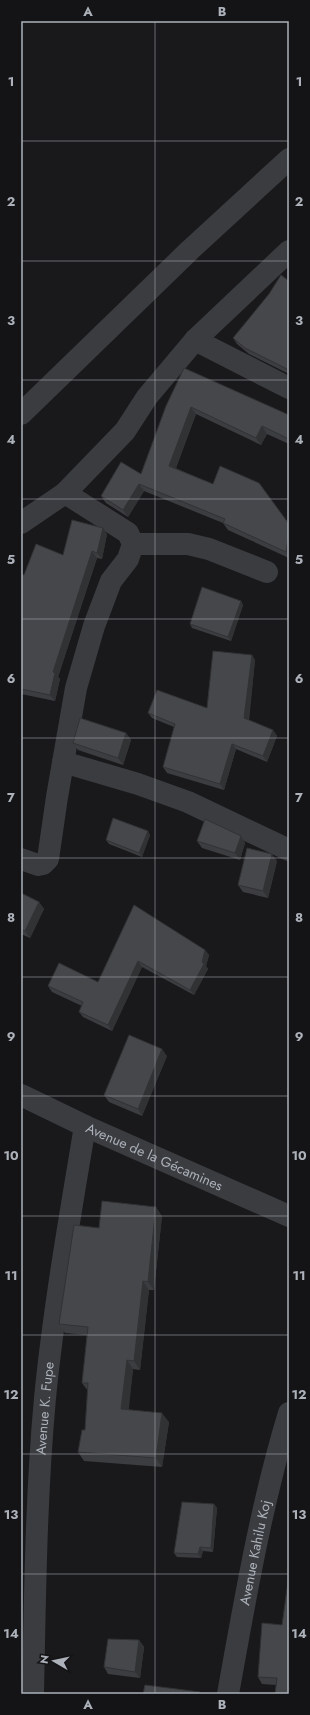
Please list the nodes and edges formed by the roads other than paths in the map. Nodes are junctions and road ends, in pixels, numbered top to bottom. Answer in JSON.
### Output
{"nodes":[{"id":1,"x":289,"y":159,"type":"edge"},
{"id":2,"x":289,"y":251,"type":"edge"},
{"id":3,"x":195,"y":340,"type":"junction"},
{"id":4,"x":289,"y":388,"type":"edge"},
{"id":5,"x":21,"y":414,"type":"edge"},
{"id":6,"x":65,"y":493,"type":"junction"},
{"id":7,"x":21,"y":523,"type":"edge"},
{"id":8,"x":133,"y":544,"type":"junction"},
{"id":9,"x":267,"y":572,"type":"dead end"},
{"id":10,"x":63,"y":762,"type":"junction"},
{"id":11,"x":289,"y":850,"type":"edge"},
{"id":12,"x":21,"y":858,"type":"edge"},
{"id":13,"x":21,"y":1095,"type":"edge"},
{"id":14,"x":85,"y":1126,"type":"junction"},
{"id":15,"x":289,"y":1216,"type":"edge"},
{"id":16,"x":289,"y":1413,"type":"edge"},
{"id":17,"x":32,"y":1694,"type":"edge"},
{"id":18,"x":228,"y":1694,"type":"edge"}],
"edges":[{"from":1,"to":5,"type":"street"},
{"from":2,"to":3,"type":"street"},
{"from":3,"to":4,"type":"street"},
{"from":3,"to":6,"type":"street"},
{"from":6,"to":7,"type":"street"},
{"from":6,"to":8,"type":"street"},
{"from":8,"to":9,"type":"street"},
{"from":8,"to":10,"type":"street"},
{"from":10,"to":11,"type":"street"},
{"from":10,"to":12,"type":"street"},
{"from":13,"to":14,"type":"street","name":"Avenue de la Gécamines"},
{"from":14,"to":15,"type":"street","name":"Avenue de la Gécamines"},
{"from":14,"to":17,"type":"street","name":"Avenue K. Fupe"},
{"from":16,"to":18,"type":"street","name":"Avenue Kahilu Koj"}]}
